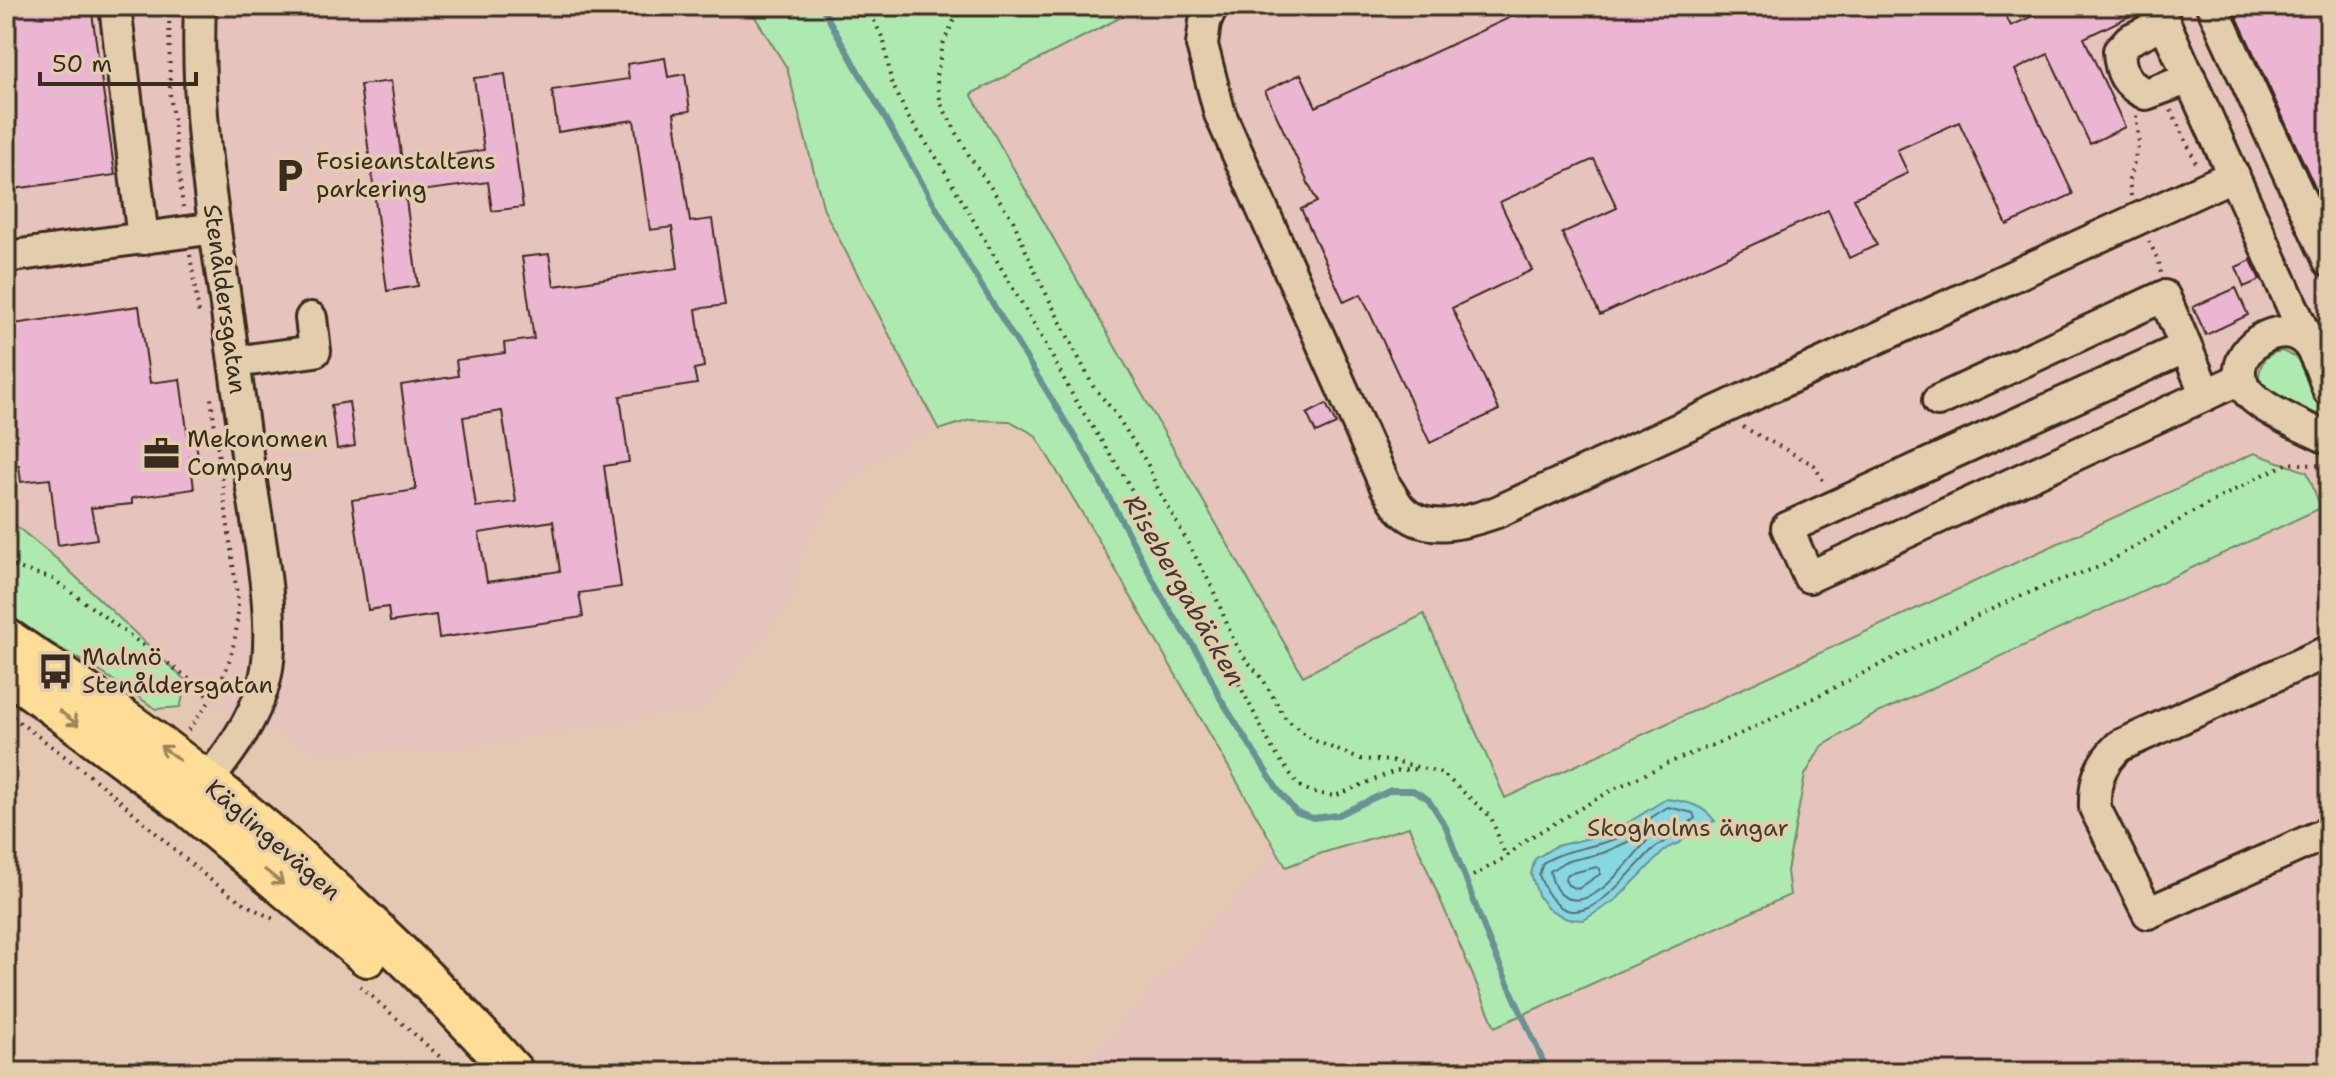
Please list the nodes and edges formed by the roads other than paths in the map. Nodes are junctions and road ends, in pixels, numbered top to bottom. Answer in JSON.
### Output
{"nodes":[{"id":1,"x":115,"y":6,"type":"edge"},
{"id":2,"x":200,"y":6,"type":"edge"},
{"id":3,"x":1212,"y":6,"type":"edge"},
{"id":4,"x":2212,"y":6,"type":"edge"},
{"id":5,"x":2161,"y":14,"type":"edge"},
{"id":6,"x":2190,"y":78,"type":"junction"},
{"id":7,"x":2220,"y":181,"type":"junction"},
{"id":8,"x":201,"y":230,"type":"junction"},
{"id":9,"x":143,"y":239,"type":"junction"},
{"id":10,"x":6,"y":257,"type":"edge"},
{"id":11,"x":2329,"y":261,"type":"edge"},
{"id":12,"x":311,"y":318,"type":"dead end"},
{"id":13,"x":2186,"y":347,"type":"junction"},
{"id":14,"x":2311,"y":348,"type":"junction"},
{"id":15,"x":234,"y":362,"type":"junction"},
{"id":16,"x":2240,"y":379,"type":"junction"},
{"id":17,"x":2329,"y":391,"type":"edge"},
{"id":18,"x":2206,"y":395,"type":"junction"},
{"id":19,"x":1938,"y":401,"type":"dead end"},
{"id":20,"x":2328,"y":456,"type":"edge"},
{"id":21,"x":6,"y":638,"type":"edge"},
{"id":22,"x":2329,"y":651,"type":"edge"},
{"id":23,"x":6,"y":671,"type":"edge"},
{"id":24,"x":197,"y":794,"type":"junction"},
{"id":25,"x":2329,"y":832,"type":"edge"},
{"id":26,"x":497,"y":1072,"type":"edge"},
{"id":27,"x":514,"y":1072,"type":"edge"}],
"edges":[{"from":1,"to":9,"type":"street"},
{"from":2,"to":8,"type":"street","name":"Stenåldersgatan"},
{"from":3,"to":7,"type":"street"},
{"from":4,"to":11,"type":"street"},
{"from":5,"to":6,"type":"street"},
{"from":5,"to":6,"type":"street"},
{"from":6,"to":7,"type":"street"},
{"from":7,"to":14,"type":"street"},
{"from":8,"to":9,"type":"street"},
{"from":8,"to":15,"type":"street","name":"Stenåldersgatan"},
{"from":9,"to":10,"type":"street"},
{"from":12,"to":15,"type":"street"},
{"from":13,"to":18,"type":"street"},
{"from":13,"to":18,"type":"street"},
{"from":13,"to":19,"type":"street"},
{"from":14,"to":16,"type":"street"},
{"from":14,"to":17,"type":"street"},
{"from":15,"to":24,"type":"street","name":"Stenåldersgatan"},
{"from":16,"to":18,"type":"street"},
{"from":16,"to":20,"type":"street"},
{"from":24,"to":21,"type":"main road","name":"Käglingevägen","one_way":true},
{"from":22,"to":25,"type":"street"},
{"from":23,"to":24,"type":"main road","name":"Käglingevägen","one_way":true},
{"from":24,"to":26,"type":"main road","name":"Käglingevägen","one_way":true},
{"from":24,"to":27,"type":"main road","name":"Käglingevägen"}]}
